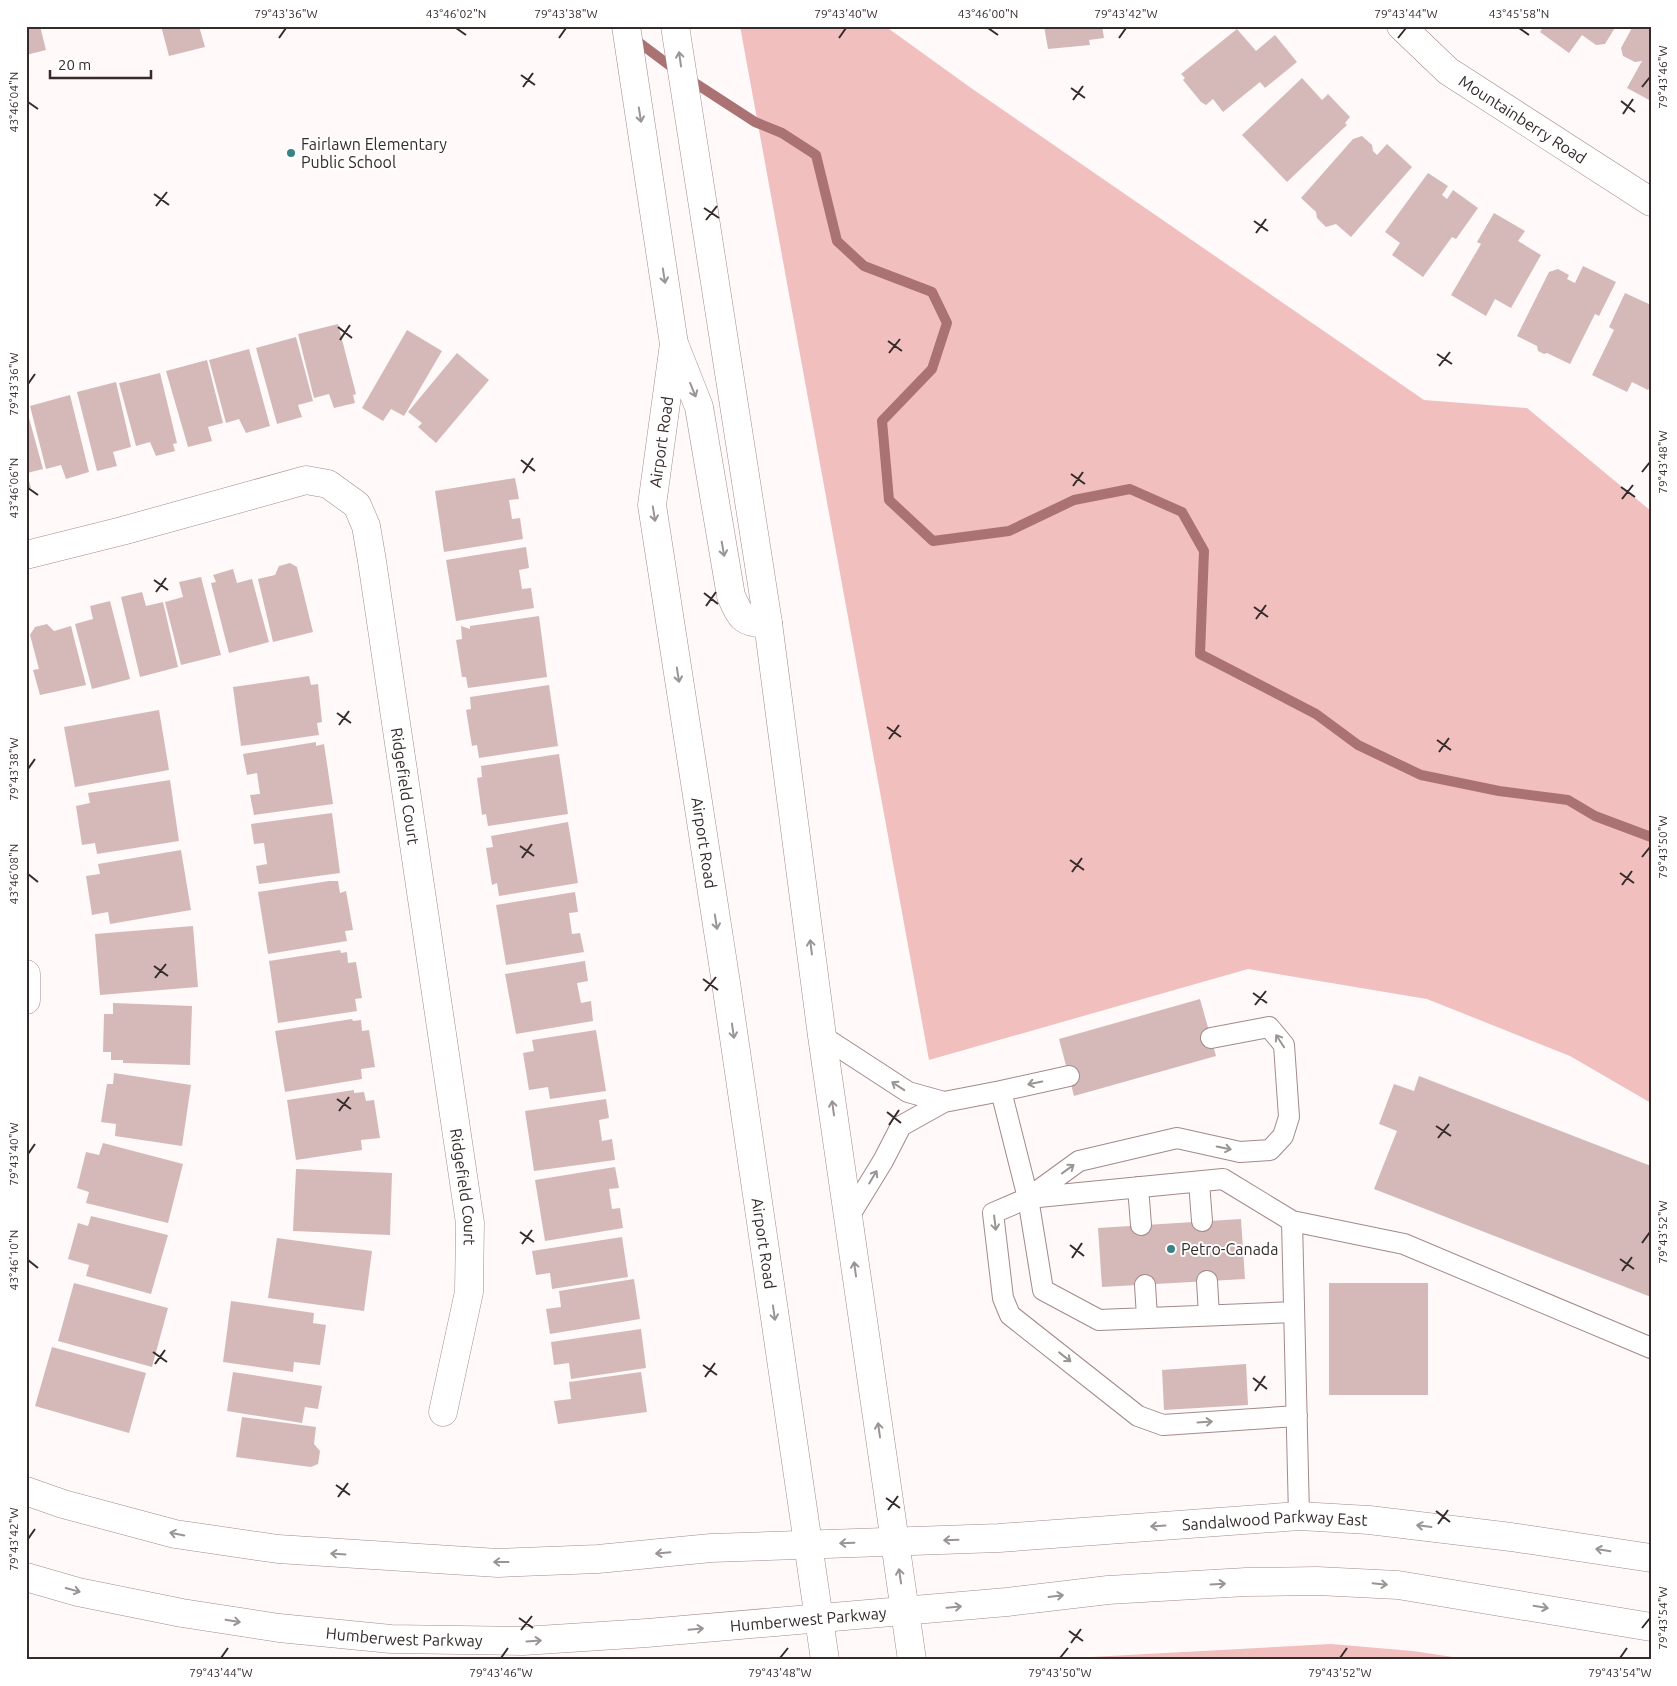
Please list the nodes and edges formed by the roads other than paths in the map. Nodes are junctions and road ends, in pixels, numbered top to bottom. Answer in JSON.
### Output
{"nodes":[{"id":1,"x":626,"y":26,"type":"edge"},
{"id":2,"x":675,"y":26,"type":"edge"},
{"id":3,"x":1401,"y":26,"type":"edge"},
{"id":4,"x":1651,"y":202,"type":"edge"},
{"id":5,"x":674,"y":344,"type":"junction"},
{"id":6,"x":26,"y":554,"type":"edge"},
{"id":7,"x":768,"y":623,"type":"junction"},
{"id":8,"x":26,"y":974,"type":"edge"},
{"id":9,"x":26,"y":1000,"type":"edge"},
{"id":10,"x":822,"y":1036,"type":"junction"},
{"id":11,"x":1211,"y":1038,"type":"dead end"},
{"id":12,"x":1069,"y":1076,"type":"dead end"},
{"id":13,"x":1000,"y":1091,"type":"junction"},
{"id":14,"x":944,"y":1102,"type":"junction"},
{"id":15,"x":1199,"y":1182,"type":"junction"},
{"id":16,"x":1138,"y":1187,"type":"junction"},
{"id":17,"x":1028,"y":1198,"type":"junction"},
{"id":18,"x":848,"y":1218,"type":"junction"},
{"id":19,"x":1292,"y":1221,"type":"junction"},
{"id":20,"x":1202,"y":1222,"type":"dead end"},
{"id":21,"x":1141,"y":1225,"type":"dead end"},
{"id":22,"x":1207,"y":1281,"type":"dead end"},
{"id":23,"x":1146,"y":1285,"type":"dead end"},
{"id":24,"x":1294,"y":1312,"type":"junction"},
{"id":25,"x":1210,"y":1315,"type":"junction"},
{"id":26,"x":1147,"y":1317,"type":"junction"},
{"id":27,"x":1651,"y":1348,"type":"edge"},
{"id":28,"x":442,"y":1412,"type":"dead end"},
{"id":29,"x":1297,"y":1416,"type":"junction"},
{"id":30,"x":26,"y":1491,"type":"edge"},
{"id":31,"x":1299,"y":1516,"type":"junction"},
{"id":32,"x":895,"y":1542,"type":"junction"},
{"id":33,"x":809,"y":1545,"type":"junction"},
{"id":34,"x":1651,"y":1558,"type":"edge"},
{"id":35,"x":26,"y":1577,"type":"edge"},
{"id":36,"x":905,"y":1611,"type":"junction"},
{"id":37,"x":819,"y":1618,"type":"junction"},
{"id":38,"x":1651,"y":1626,"type":"edge"},
{"id":39,"x":825,"y":1660,"type":"edge"},
{"id":40,"x":912,"y":1660,"type":"edge"}],
"edges":[{"from":1,"to":5,"type":"main road","name":"Airport Road","one_way":true},
{"from":7,"to":2,"type":"main road","one_way":true},
{"from":3,"to":4,"type":"main road","name":"Mountainberry Road"},
{"from":5,"to":7,"type":"main road","one_way":true},
{"from":5,"to":33,"type":"main road","name":"Airport Road","one_way":true},
{"from":6,"to":28,"type":"main road","name":"Ridgefield Court"},
{"from":10,"to":7,"type":"main road","one_way":true},
{"from":8,"to":9,"type":"main road"},
{"from":14,"to":10,"type":"lane","one_way":true},
{"from":18,"to":10,"type":"main road","one_way":true},
{"from":17,"to":11,"type":"lane","one_way":true},
{"from":12,"to":13,"type":"lane","one_way":true},
{"from":13,"to":14,"type":"lane"},
{"from":13,"to":17,"type":"lane"},
{"from":18,"to":14,"type":"lane","one_way":true},
{"from":15,"to":16,"type":"lane"},
{"from":15,"to":19,"type":"lane"},
{"from":15,"to":20,"type":"lane"},
{"from":16,"to":17,"type":"lane"},
{"from":16,"to":21,"type":"lane"},
{"from":17,"to":26,"type":"lane"},
{"from":17,"to":29,"type":"lane","one_way":true},
{"from":32,"to":18,"type":"main road","one_way":true},
{"from":19,"to":24,"type":"lane"},
{"from":19,"to":27,"type":"lane"},
{"from":22,"to":25,"type":"lane"},
{"from":23,"to":26,"type":"lane"},
{"from":24,"to":25,"type":"lane"},
{"from":24,"to":29,"type":"lane"},
{"from":25,"to":26,"type":"lane"},
{"from":29,"to":31,"type":"lane"},
{"from":33,"to":30,"type":"main road","one_way":true},
{"from":31,"to":32,"type":"main road","name":"Sandalwood Parkway East","one_way":true},
{"from":34,"to":31,"type":"main road","name":"Sandalwood Parkway East","one_way":true},
{"from":32,"to":33,"type":"main road","one_way":true},
{"from":36,"to":32,"type":"main road","one_way":true},
{"from":33,"to":37,"type":"main road","name":"Airport Road"},
{"from":35,"to":37,"type":"main road","name":"Humberwest Parkway","one_way":true},
{"from":36,"to":37,"type":"main road","name":"Humberwest Parkway"},
{"from":36,"to":38,"type":"main road","one_way":true},
{"from":36,"to":40,"type":"main road"},
{"from":37,"to":39,"type":"main road","name":"Airport Road"}]}
